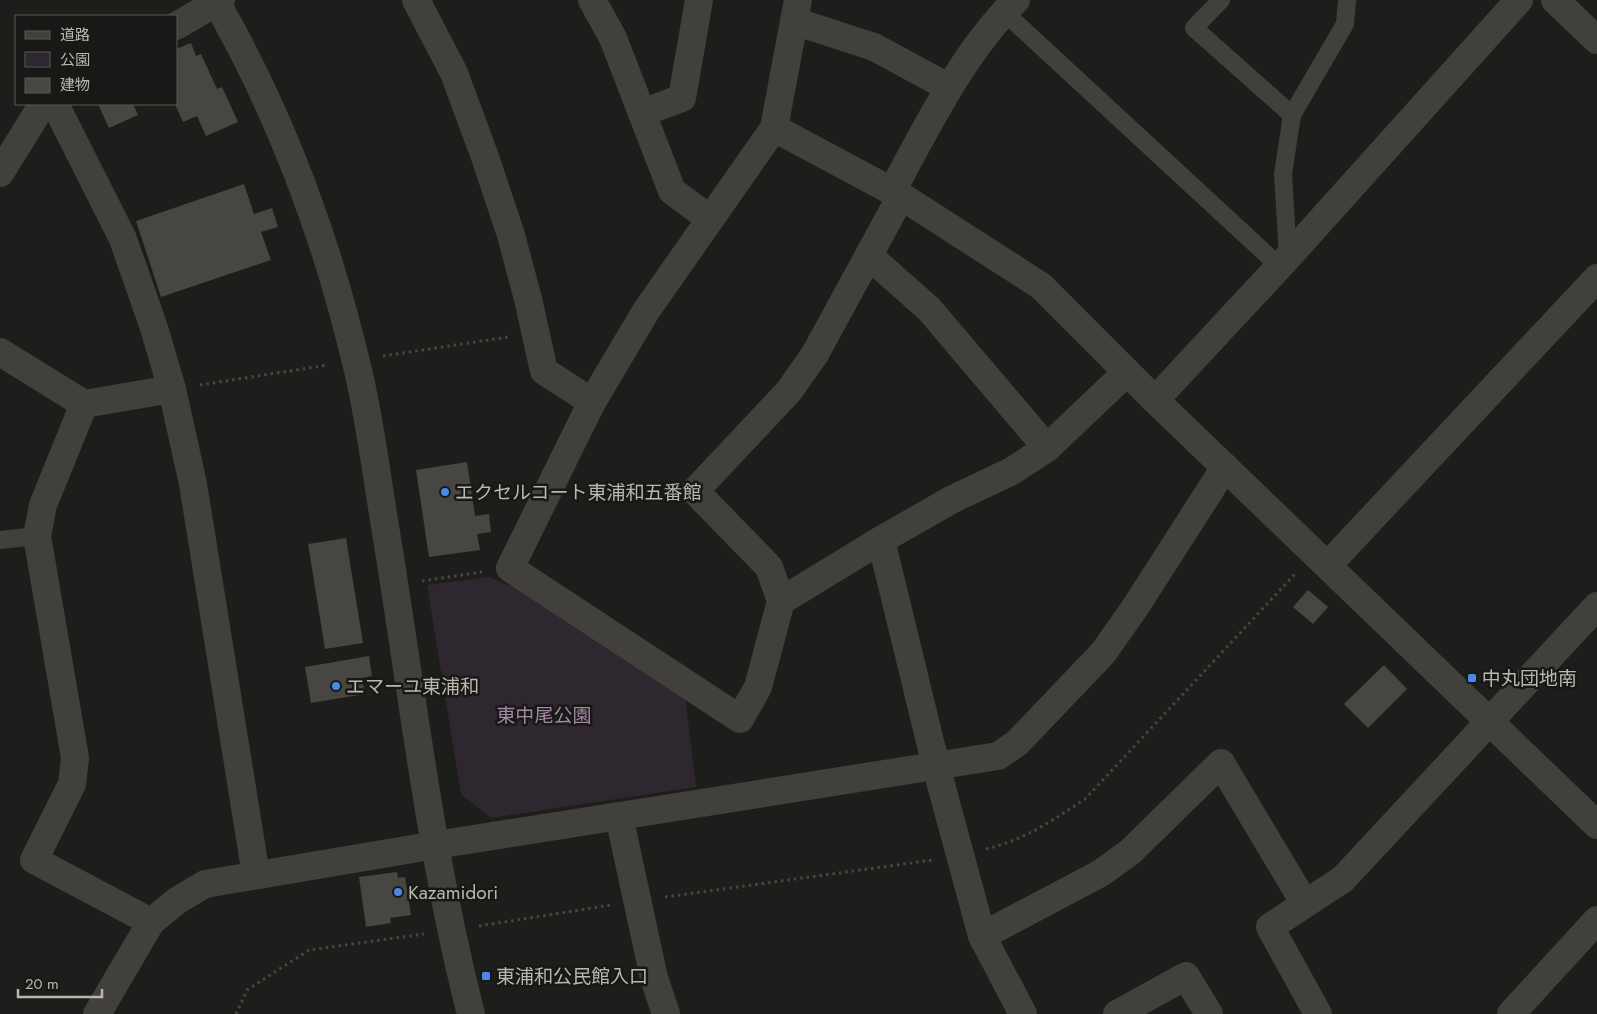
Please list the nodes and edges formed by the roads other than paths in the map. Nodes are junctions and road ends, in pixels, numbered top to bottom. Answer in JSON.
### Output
{"nodes":[{"id":1,"x":416,"y":0,"type":"edge"},
{"id":2,"x":592,"y":0,"type":"edge"},
{"id":3,"x":699,"y":0,"type":"edge"},
{"id":4,"x":1221,"y":0,"type":"edge"},
{"id":5,"x":1348,"y":0,"type":"edge"},
{"id":6,"x":1519,"y":0,"type":"edge"},
{"id":7,"x":1555,"y":0,"type":"edge"},
{"id":8,"x":218,"y":1,"type":"edge"},
{"id":9,"x":1010,"y":6,"type":"edge"},
{"id":10,"x":796,"y":10,"type":"edge"},
{"id":11,"x":178,"y":25,"type":"edge"},
{"id":12,"x":1597,"y":40,"type":"edge"},
{"id":13,"x":948,"y":87,"type":"junction"},
{"id":14,"x":42,"y":105,"type":"edge"},
{"id":15,"x":56,"y":105,"type":"edge"},
{"id":16,"x":642,"y":113,"type":"junction"},
{"id":17,"x":1292,"y":116,"type":"junction"},
{"id":18,"x":774,"y":128,"type":"junction"},
{"id":19,"x":0,"y":173,"type":"edge"},
{"id":20,"x":897,"y":193,"type":"junction"},
{"id":21,"x":710,"y":219,"type":"junction"},
{"id":22,"x":869,"y":256,"type":"junction"},
{"id":23,"x":1283,"y":262,"type":"junction"},
{"id":24,"x":1597,"y":278,"type":"edge"},
{"id":25,"x":0,"y":352,"type":"edge"},
{"id":26,"x":1127,"y":372,"type":"junction"},
{"id":27,"x":172,"y":389,"type":"junction"},
{"id":28,"x":1155,"y":400,"type":"junction"},
{"id":29,"x":592,"y":402,"type":"junction"},
{"id":30,"x":84,"y":404,"type":"junction"},
{"id":31,"x":1047,"y":448,"type":"junction"},
{"id":32,"x":1225,"y":467,"type":"junction"},
{"id":33,"x":37,"y":536,"type":"junction"},
{"id":34,"x":0,"y":540,"type":"edge"},
{"id":35,"x":882,"y":540,"type":"junction"},
{"id":36,"x":1321,"y":559,"type":"junction"},
{"id":37,"x":781,"y":601,"type":"junction"},
{"id":38,"x":1597,"y":606,"type":"edge"},
{"id":39,"x":1490,"y":722,"type":"junction"},
{"id":40,"x":936,"y":766,"type":"junction"},
{"id":41,"x":619,"y":816,"type":"junction"},
{"id":42,"x":1597,"y":825,"type":"edge"},
{"id":43,"x":436,"y":845,"type":"junction"},
{"id":44,"x":256,"y":875,"type":"junction"},
{"id":45,"x":1305,"y":904,"type":"junction"},
{"id":46,"x":1597,"y":920,"type":"edge"},
{"id":47,"x":151,"y":922,"type":"junction"},
{"id":48,"x":982,"y":936,"type":"junction"},
{"id":49,"x":97,"y":1014,"type":"edge"},
{"id":50,"x":471,"y":1014,"type":"edge"},
{"id":51,"x":666,"y":1014,"type":"edge"},
{"id":52,"x":1023,"y":1014,"type":"edge"},
{"id":53,"x":1117,"y":1014,"type":"edge"},
{"id":54,"x":1210,"y":1014,"type":"edge"},
{"id":55,"x":1318,"y":1014,"type":"edge"},
{"id":56,"x":1511,"y":1014,"type":"edge"}],
"edges":[{"from":1,"to":29,"type":"street"},
{"from":2,"to":16,"type":"street"},
{"from":3,"to":16,"type":"street"},
{"from":4,"to":17,"type":"lane"},
{"from":5,"to":17,"type":"lane"},
{"from":6,"to":23,"type":"street"},
{"from":7,"to":12,"type":"street"},
{"from":8,"to":11,"type":"street"},
{"from":8,"to":43,"type":"street"},
{"from":9,"to":13,"type":"street"},
{"from":9,"to":23,"type":"lane"},
{"from":10,"to":13,"type":"street"},
{"from":10,"to":18,"type":"street"},
{"from":13,"to":20,"type":"street"},
{"from":14,"to":19,"type":"street"},
{"from":15,"to":27,"type":"street"},
{"from":16,"to":21,"type":"street"},
{"from":17,"to":23,"type":"lane"},
{"from":18,"to":20,"type":"street"},
{"from":18,"to":21,"type":"street"},
{"from":20,"to":22,"type":"street"},
{"from":20,"to":26,"type":"street"},
{"from":21,"to":29,"type":"street"},
{"from":22,"to":31,"type":"street"},
{"from":22,"to":37,"type":"street"},
{"from":23,"to":28,"type":"street"},
{"from":24,"to":36,"type":"street"},
{"from":25,"to":30,"type":"street"},
{"from":26,"to":28,"type":"street"},
{"from":26,"to":31,"type":"street"},
{"from":27,"to":30,"type":"street"},
{"from":27,"to":44,"type":"street"},
{"from":28,"to":32,"type":"street"},
{"from":29,"to":37,"type":"street"},
{"from":30,"to":33,"type":"street"},
{"from":31,"to":35,"type":"street"},
{"from":32,"to":36,"type":"street"},
{"from":32,"to":40,"type":"street"},
{"from":33,"to":34,"type":"lane"},
{"from":33,"to":47,"type":"street"},
{"from":35,"to":37,"type":"street"},
{"from":35,"to":40,"type":"street"},
{"from":36,"to":39,"type":"street"},
{"from":38,"to":39,"type":"street"},
{"from":39,"to":42,"type":"street"},
{"from":39,"to":45,"type":"street"},
{"from":40,"to":41,"type":"street"},
{"from":40,"to":48,"type":"street"},
{"from":41,"to":43,"type":"street"},
{"from":41,"to":51,"type":"street"},
{"from":43,"to":44,"type":"street"},
{"from":43,"to":50,"type":"street"},
{"from":44,"to":47,"type":"street"},
{"from":45,"to":48,"type":"street"},
{"from":45,"to":55,"type":"street"},
{"from":46,"to":56,"type":"street"},
{"from":47,"to":49,"type":"street"},
{"from":48,"to":52,"type":"street"},
{"from":53,"to":54,"type":"street"}]}
